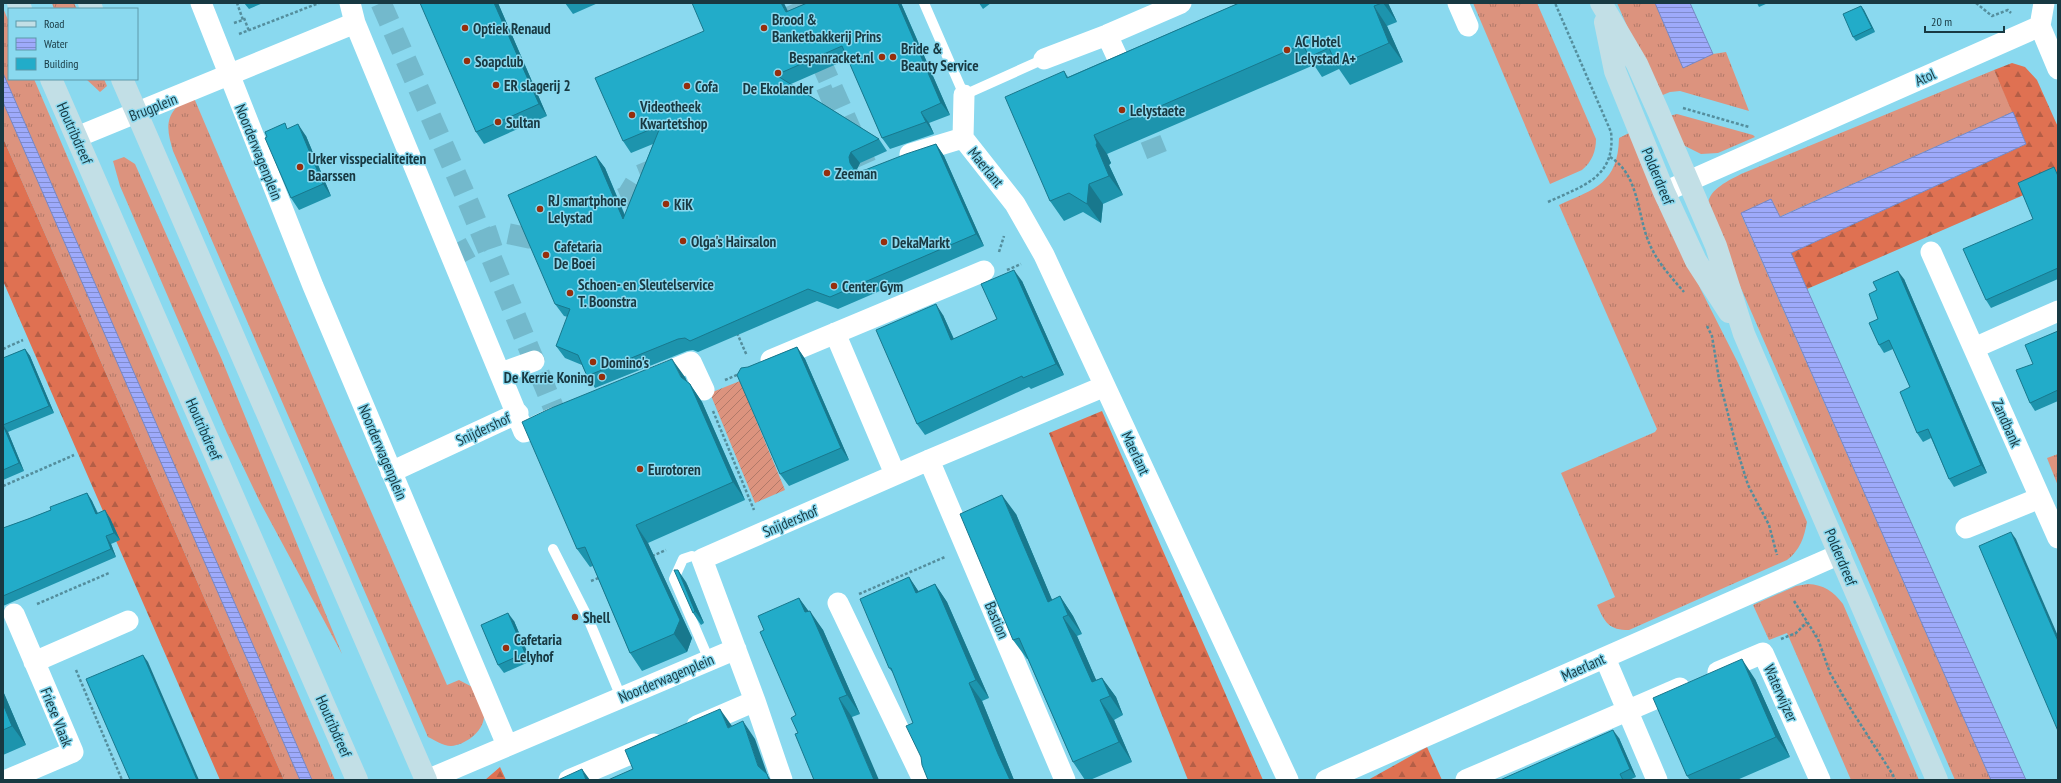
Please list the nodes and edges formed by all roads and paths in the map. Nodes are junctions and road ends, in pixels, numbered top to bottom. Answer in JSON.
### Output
{"nodes":[{"id":1,"x":201,"y":3,"type":"edge"},
{"id":2,"x":237,"y":3,"type":"edge"},
{"id":3,"x":319,"y":3,"type":"edge"},
{"id":4,"x":350,"y":3,"type":"edge"},
{"id":5,"x":924,"y":3,"type":"edge"},
{"id":6,"x":1181,"y":3,"type":"edge"},
{"id":7,"x":1458,"y":3,"type":"edge"},
{"id":8,"x":1555,"y":3,"type":"edge"},
{"id":9,"x":1976,"y":3,"type":"edge"},
{"id":10,"x":2044,"y":3,"type":"edge"},
{"id":11,"x":1601,"y":4,"type":"edge"},
{"id":12,"x":2014,"y":15,"type":"dead end"},
{"id":13,"x":230,"y":17,"type":"dead end"},
{"id":14,"x":355,"y":23,"type":"junction"},
{"id":15,"x":1468,"y":26,"type":"dead end"},
{"id":16,"x":2040,"y":26,"type":"junction"},
{"id":17,"x":249,"y":31,"type":"junction"},
{"id":18,"x":238,"y":35,"type":"dead end"},
{"id":19,"x":1107,"y":35,"type":"junction"},
{"id":20,"x":1044,"y":59,"type":"joint"},
{"id":21,"x":1119,"y":61,"type":"edge"},
{"id":22,"x":2058,"y":69,"type":"edge"},
{"id":23,"x":228,"y":75,"type":"junction"},
{"id":24,"x":51,"y":80,"type":"edge"},
{"id":25,"x":122,"y":80,"type":"edge"},
{"id":26,"x":964,"y":95,"type":"junction"},
{"id":27,"x":1658,"y":111,"type":"junction"},
{"id":28,"x":137,"y":113,"type":"junction"},
{"id":29,"x":1635,"y":120,"type":"junction"},
{"id":30,"x":1751,"y":128,"type":"dead end"},
{"id":31,"x":1611,"y":132,"type":"junction"},
{"id":32,"x":77,"y":137,"type":"junction"},
{"id":33,"x":963,"y":138,"type":"junction"},
{"id":34,"x":1610,"y":157,"type":"junction"},
{"id":35,"x":889,"y":163,"type":"edge"},
{"id":36,"x":1688,"y":182,"type":"junction"},
{"id":37,"x":1664,"y":192,"type":"junction"},
{"id":38,"x":1548,"y":202,"type":"dead end"},
{"id":39,"x":1015,"y":204,"type":"junction"},
{"id":40,"x":1931,"y":252,"type":"dead end"},
{"id":41,"x":1044,"y":255,"type":"junction"},
{"id":42,"x":984,"y":271,"type":"junction"},
{"id":43,"x":1686,"y":293,"type":"dead end"},
{"id":44,"x":2058,"y":311,"type":"edge"},
{"id":45,"x":1705,"y":323,"type":"dead end"},
{"id":46,"x":737,"y":332,"type":"edge"},
{"id":47,"x":835,"y":334,"type":"junction"},
{"id":48,"x":1744,"y":334,"type":"junction"},
{"id":49,"x":23,"y":340,"type":"dead end"},
{"id":50,"x":1974,"y":348,"type":"junction"},
{"id":51,"x":3,"y":349,"type":"edge"},
{"id":52,"x":534,"y":361,"type":"dead end"},
{"id":53,"x":752,"y":368,"type":"joint"},
{"id":54,"x":501,"y":373,"type":"junction"},
{"id":55,"x":635,"y":384,"type":"edge"},
{"id":56,"x":1105,"y":386,"type":"junction"},
{"id":57,"x":704,"y":390,"type":"joint"},
{"id":58,"x":572,"y":410,"type":"edge"},
{"id":59,"x":518,"y":413,"type":"junction"},
{"id":60,"x":74,"y":455,"type":"dead end"},
{"id":61,"x":929,"y":460,"type":"junction"},
{"id":62,"x":392,"y":472,"type":"junction"},
{"id":63,"x":895,"y":474,"type":"junction"},
{"id":64,"x":3,"y":486,"type":"edge"},
{"id":65,"x":2040,"y":498,"type":"junction"},
{"id":66,"x":1966,"y":528,"type":"dead end"},
{"id":67,"x":764,"y":532,"type":"junction"},
{"id":68,"x":2058,"y":538,"type":"edge"},
{"id":69,"x":553,"y":549,"type":"dead end"},
{"id":70,"x":1840,"y":554,"type":"junction"},
{"id":71,"x":650,"y":557,"type":"edge"},
{"id":72,"x":697,"y":557,"type":"junction"},
{"id":73,"x":109,"y":573,"type":"dead end"},
{"id":74,"x":605,"y":575,"type":"edge"},
{"id":75,"x":1783,"y":579,"type":"junction"},
{"id":76,"x":573,"y":588,"type":"junction"},
{"id":77,"x":838,"y":603,"type":"dead end"},
{"id":78,"x":14,"y":614,"type":"joint"},
{"id":79,"x":128,"y":621,"type":"dead end"},
{"id":80,"x":1807,"y":622,"type":"junction"},
{"id":81,"x":67,"y":648,"type":"junction"},
{"id":82,"x":736,"y":648,"type":"junction"},
{"id":83,"x":1763,"y":653,"type":"junction"},
{"id":84,"x":1604,"y":658,"type":"junction"},
{"id":85,"x":709,"y":660,"type":"junction"},
{"id":86,"x":34,"y":662,"type":"junction"},
{"id":87,"x":621,"y":697,"type":"junction"},
{"id":88,"x":755,"y":701,"type":"junction"},
{"id":89,"x":1627,"y":711,"type":"junction"},
{"id":90,"x":507,"y":745,"type":"junction"},
{"id":91,"x":7,"y":780,"type":"edge"},
{"id":92,"x":122,"y":780,"type":"edge"},
{"id":93,"x":357,"y":780,"type":"edge"},
{"id":94,"x":426,"y":780,"type":"edge"},
{"id":95,"x":569,"y":780,"type":"edge"},
{"id":96,"x":782,"y":780,"type":"edge"},
{"id":97,"x":922,"y":780,"type":"edge"},
{"id":98,"x":1065,"y":780,"type":"edge"},
{"id":99,"x":1288,"y":780,"type":"edge"},
{"id":100,"x":1326,"y":780,"type":"edge"},
{"id":101,"x":1466,"y":780,"type":"edge"},
{"id":102,"x":1657,"y":780,"type":"edge"},
{"id":103,"x":1820,"y":780,"type":"edge"},
{"id":104,"x":1894,"y":780,"type":"edge"},
{"id":105,"x":1937,"y":780,"type":"edge"}],
"edges":[{"from":1,"to":23,"type":"street","name":"Noorderwagenplein"},
{"from":2,"to":13,"type":"path"},
{"from":2,"to":17,"type":"path"},
{"from":3,"to":17,"type":"path"},
{"from":4,"to":14,"type":"street"},
{"from":5,"to":26,"type":"lane","name":"Maerlant"},
{"from":6,"to":19,"type":"street"},
{"from":7,"to":15,"type":"street"},
{"from":8,"to":31,"type":"path"},
{"from":9,"to":12,"type":"path"},
{"from":10,"to":16,"type":"street"},
{"from":11,"to":27,"type":"main road","name":"Polderdreef"},
{"from":11,"to":29,"type":"main road","name":"Polderdreef"},
{"from":14,"to":23,"type":"street"},
{"from":14,"to":54,"type":"street"},
{"from":16,"to":22,"type":"street"},
{"from":16,"to":36,"type":"street","name":"Atol"},
{"from":17,"to":18,"type":"path"},
{"from":19,"to":20,"type":"street"},
{"from":19,"to":21,"type":"street"},
{"from":20,"to":26,"type":"lane"},
{"from":23,"to":28,"type":"street","name":"Brugplein"},
{"from":23,"to":62,"type":"street","name":"Noorderwagenplein"},
{"from":24,"to":32,"type":"main road","name":"Houtribdreef"},
{"from":25,"to":28,"type":"main road"},
{"from":26,"to":33,"type":"street","name":"Maerlant"},
{"from":27,"to":30,"type":"path"},
{"from":27,"to":36,"type":"main road","name":"Polderdreef"},
{"from":28,"to":32,"type":"street","name":"Brugplein"},
{"from":28,"to":94,"type":"main road"},
{"from":29,"to":31,"type":"path"},
{"from":29,"to":37,"type":"main road","name":"Polderdreef"},
{"from":31,"to":34,"type":"path"},
{"from":32,"to":93,"type":"main road","name":"Houtribdreef"},
{"from":33,"to":35,"type":"street","name":"Maerlant"},
{"from":33,"to":39,"type":"street","name":"Maerlant"},
{"from":34,"to":38,"type":"path"},
{"from":34,"to":43,"type":"path"},
{"from":36,"to":37,"type":"street","name":"Atol"},
{"from":36,"to":48,"type":"main road","name":"Polderdreef"},
{"from":37,"to":48,"type":"main road","name":"Polderdreef"},
{"from":39,"to":41,"type":"street","name":"Maerlant"},
{"from":39,"to":42,"type":"path"},
{"from":40,"to":50,"type":"street","name":"Zandbank"},
{"from":41,"to":42,"type":"path"},
{"from":41,"to":56,"type":"street","name":"Maerlant"},
{"from":42,"to":47,"type":"street"},
{"from":44,"to":50,"type":"street"},
{"from":45,"to":75,"type":"path"},
{"from":46,"to":53,"type":"path"},
{"from":47,"to":53,"type":"street"},
{"from":47,"to":63,"type":"street"},
{"from":48,"to":70,"type":"main road","name":"Polderdreef"},
{"from":49,"to":51,"type":"path"},
{"from":50,"to":65,"type":"street","name":"Zandbank"},
{"from":52,"to":54,"type":"street"},
{"from":54,"to":59,"type":"street"},
{"from":55,"to":57,"type":"street"},
{"from":56,"to":61,"type":"street","name":"Snijdershof"},
{"from":56,"to":99,"type":"street","name":"Maerlant"},
{"from":57,"to":67,"type":"path"},
{"from":58,"to":59,"type":"street","name":"Snijdershof"},
{"from":59,"to":62,"type":"street","name":"Snijdershof"},
{"from":60,"to":64,"type":"path"},
{"from":61,"to":63,"type":"street","name":"Snijdershof"},
{"from":61,"to":98,"type":"street","name":"Bastion"},
{"from":62,"to":90,"type":"street","name":"Noorderwagenplein"},
{"from":63,"to":67,"type":"street","name":"Snijdershof"},
{"from":65,"to":66,"type":"street"},
{"from":65,"to":68,"type":"street","name":"Zandbank"},
{"from":67,"to":72,"type":"street","name":"Snijdershof"},
{"from":69,"to":76,"type":"lane"},
{"from":70,"to":75,"type":"street","name":"Maerlant"},
{"from":70,"to":105,"type":"main road","name":"Polderdreef"},
{"from":71,"to":72,"type":"path"},
{"from":72,"to":82,"type":"street"},
{"from":72,"to":85,"type":"lane"},
{"from":73,"to":78,"type":"path"},
{"from":74,"to":76,"type":"path"},
{"from":75,"to":80,"type":"path"},
{"from":75,"to":84,"type":"street","name":"Maerlant"},
{"from":76,"to":87,"type":"lane"},
{"from":77,"to":97,"type":"street"},
{"from":78,"to":86,"type":"street","name":"Friese Vlaak"},
{"from":79,"to":81,"type":"street"},
{"from":80,"to":83,"type":"path"},
{"from":80,"to":104,"type":"path"},
{"from":81,"to":86,"type":"street"},
{"from":81,"to":92,"type":"path"},
{"from":82,"to":85,"type":"street","name":"Noorderwagenplein"},
{"from":82,"to":88,"type":"street"},
{"from":83,"to":89,"type":"street","name":"Waterwijzer"},
{"from":83,"to":103,"type":"street","name":"Waterwijzer"},
{"from":84,"to":89,"type":"street"},
{"from":84,"to":100,"type":"street","name":"Maerlant"},
{"from":85,"to":87,"type":"street","name":"Noorderwagenplein"},
{"from":86,"to":91,"type":"street","name":"Friese Vlaak"},
{"from":87,"to":90,"type":"street","name":"Noorderwagenplein"},
{"from":88,"to":95,"type":"street"},
{"from":88,"to":96,"type":"street"},
{"from":89,"to":101,"type":"street","name":"Waterwijzer"},
{"from":89,"to":102,"type":"street"},
{"from":90,"to":94,"type":"street","name":"Noorderwagenplein"}]}
